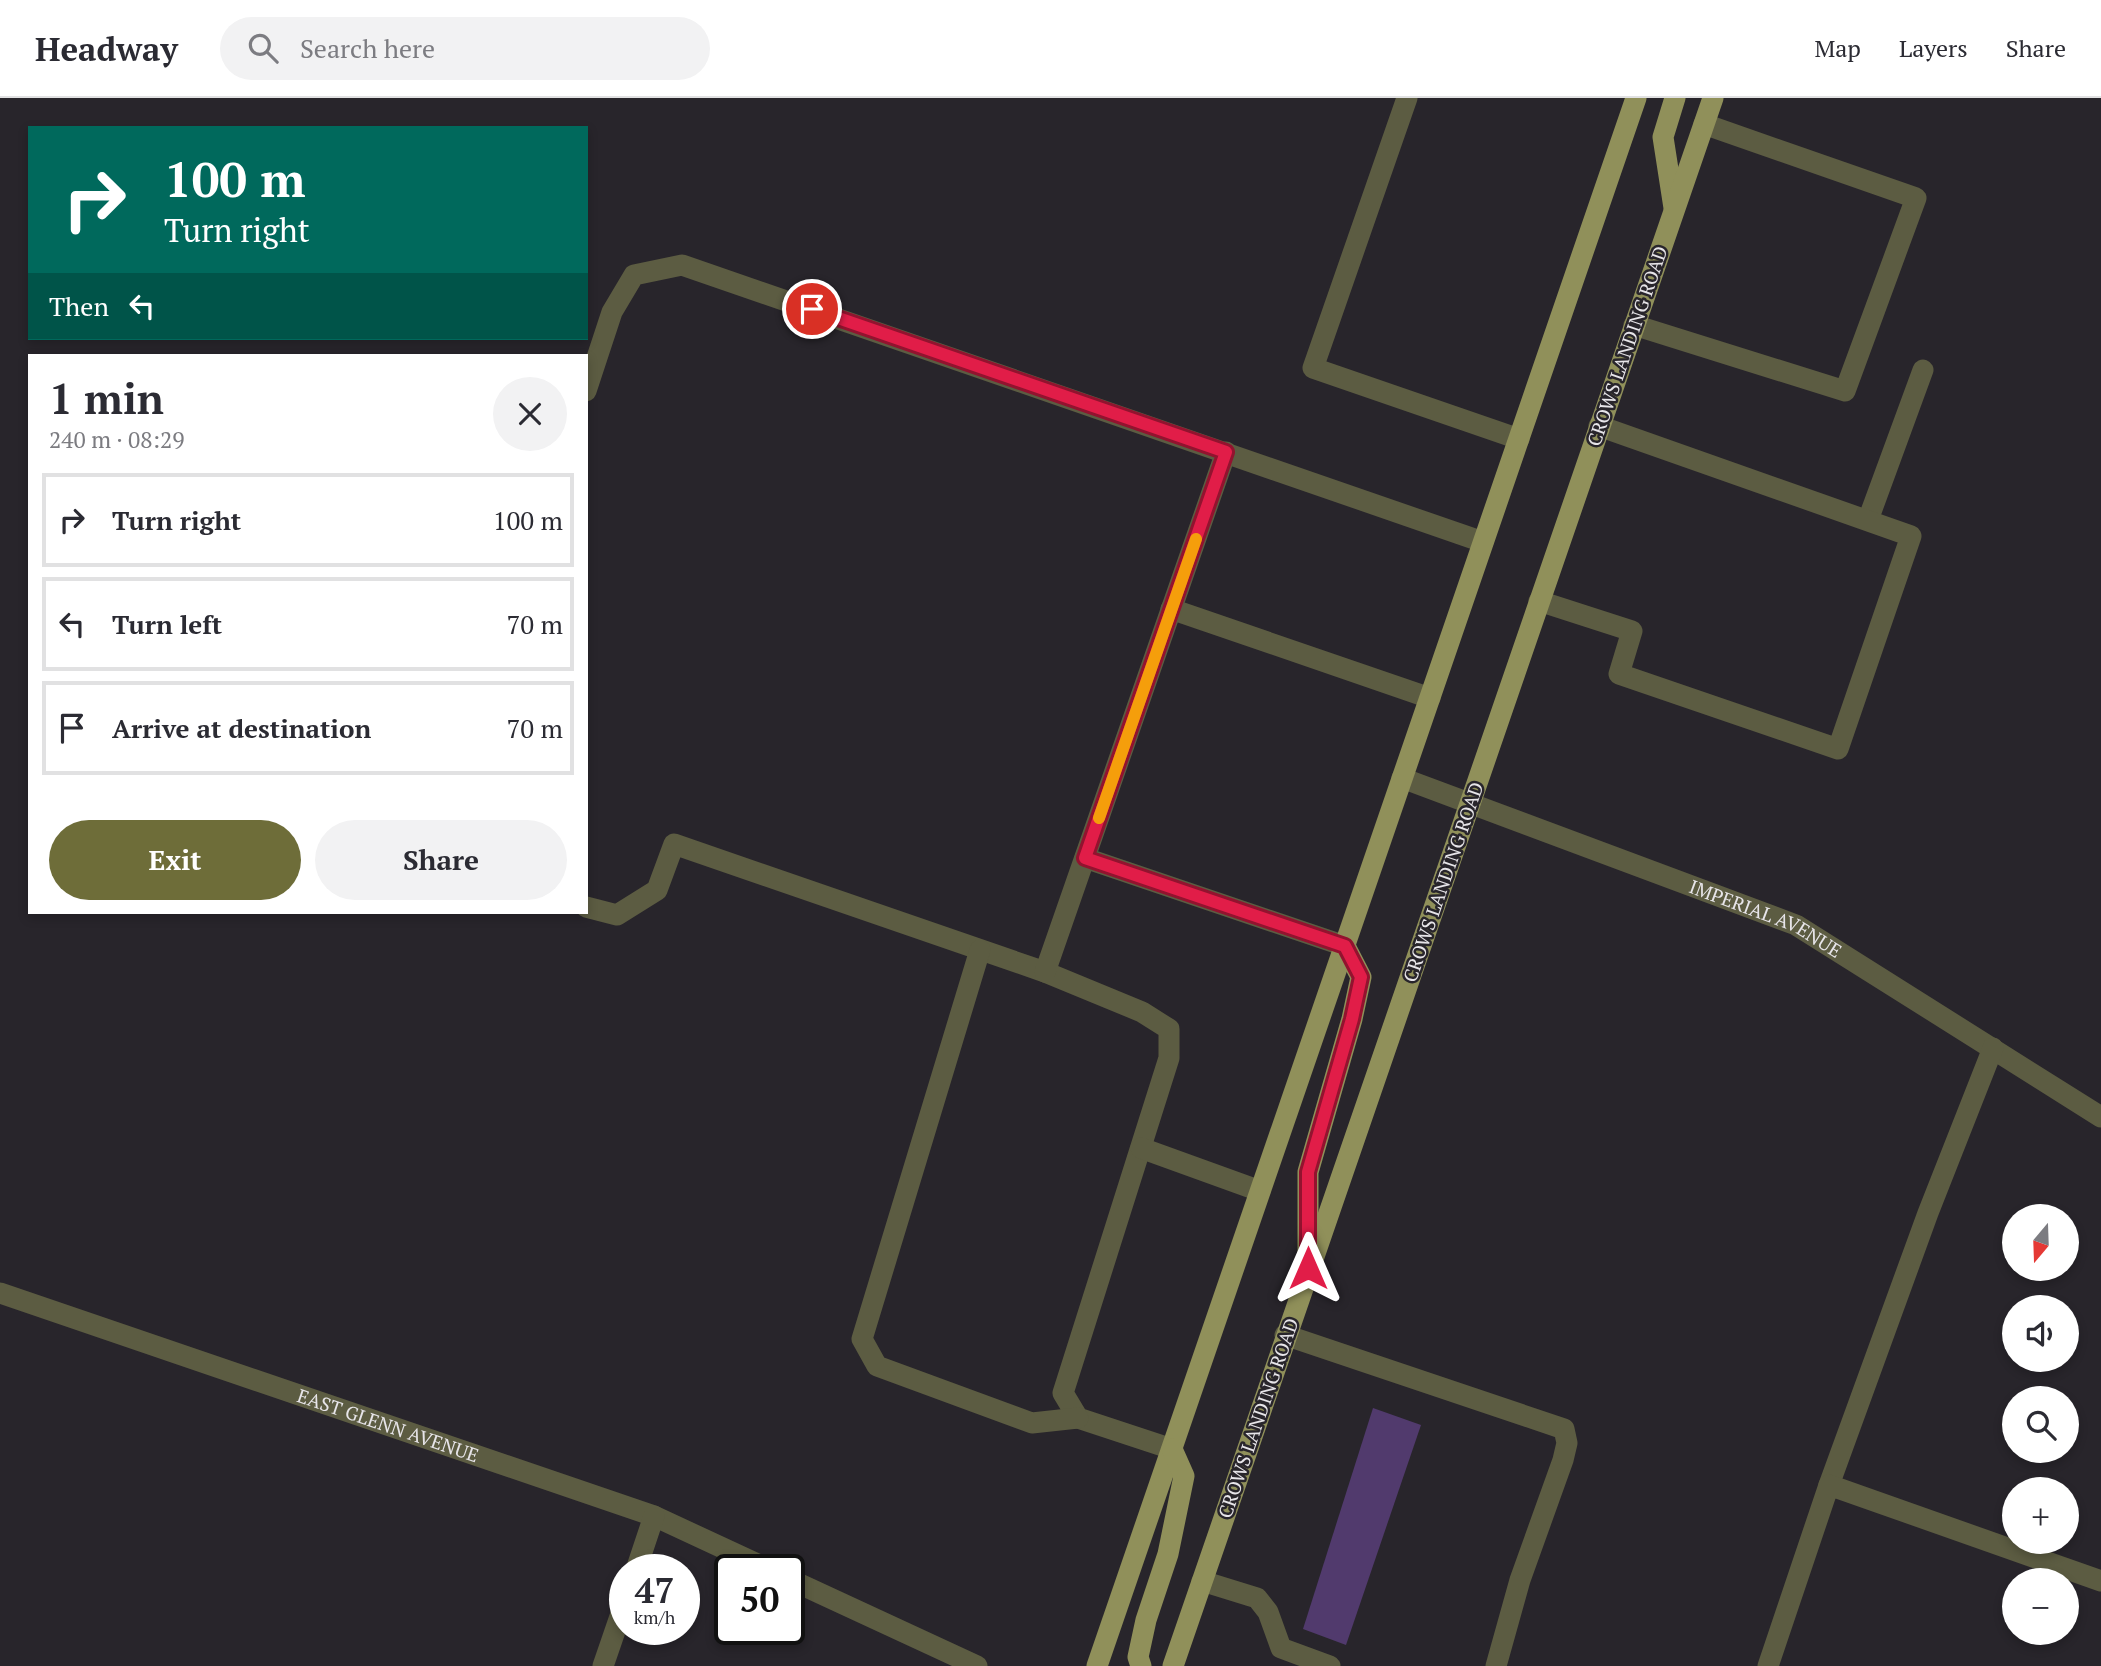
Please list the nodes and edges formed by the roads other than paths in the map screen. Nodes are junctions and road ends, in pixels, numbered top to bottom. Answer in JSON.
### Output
{"nodes":[{"id":1,"x":1407,"y":98,"type":"edge"},
{"id":2,"x":1636,"y":98,"type":"edge"},
{"id":3,"x":1675,"y":98,"type":"edge"},
{"id":4,"x":1713,"y":98,"type":"edge"},
{"id":5,"x":1704,"y":124,"type":"junction"},
{"id":6,"x":1674,"y":210,"type":"junction"},
{"id":7,"x":1634,"y":325,"type":"junction"},
{"id":8,"x":1923,"y":370,"type":"dead end"},
{"id":9,"x":588,"y":385,"type":"edge"},
{"id":10,"x":1599,"y":426,"type":"junction"},
{"id":11,"x":1519,"y":439,"type":"junction"},
{"id":12,"x":1226,"y":452,"type":"junction"},
{"id":13,"x":1868,"y":520,"type":"junction"},
{"id":14,"x":1483,"y":542,"type":"junction"},
{"id":15,"x":1539,"y":601,"type":"junction"},
{"id":16,"x":1171,"y":609,"type":"junction"},
{"id":17,"x":1430,"y":698,"type":"junction"},
{"id":18,"x":1402,"y":778,"type":"junction"},
{"id":19,"x":1472,"y":802,"type":"junction"},
{"id":20,"x":1085,"y":858,"type":"junction"},
{"id":21,"x":588,"y":908,"type":"edge"},
{"id":22,"x":1345,"y":946,"type":"junction"},
{"id":23,"x":980,"y":950,"type":"junction"},
{"id":24,"x":1045,"y":972,"type":"junction"},
{"id":25,"x":1993,"y":1048,"type":"junction"},
{"id":26,"x":2101,"y":1117,"type":"edge"},
{"id":27,"x":1141,"y":1148,"type":"junction"},
{"id":28,"x":1260,"y":1191,"type":"junction"},
{"id":29,"x":1308,"y":1268,"type":"junction"},
{"id":30,"x":0,"y":1293,"type":"edge"},
{"id":31,"x":1285,"y":1335,"type":"junction"},
{"id":32,"x":1078,"y":1418,"type":"junction"},
{"id":33,"x":1171,"y":1449,"type":"junction"},
{"id":34,"x":1829,"y":1485,"type":"junction"},
{"id":35,"x":654,"y":1516,"type":"junction"},
{"id":36,"x":641,"y":1554,"type":"edge"},
{"id":37,"x":736,"y":1554,"type":"edge"},
{"id":38,"x":1202,"y":1581,"type":"junction"},
{"id":39,"x":2101,"y":1581,"type":"edge"},
{"id":40,"x":805,"y":1586,"type":"edge"},
{"id":41,"x":610,"y":1645,"type":"edge"},
{"id":42,"x":603,"y":1666,"type":"edge"},
{"id":43,"x":976,"y":1666,"type":"edge"},
{"id":44,"x":1097,"y":1666,"type":"edge"},
{"id":45,"x":1141,"y":1666,"type":"edge"},
{"id":46,"x":1173,"y":1666,"type":"edge"},
{"id":47,"x":1330,"y":1666,"type":"edge"},
{"id":48,"x":1496,"y":1666,"type":"edge"},
{"id":49,"x":1768,"y":1666,"type":"edge"}],
"edges":[{"from":1,"to":11,"type":"street"},
{"from":2,"to":11,"type":"main road"},
{"from":3,"to":6,"type":"main road"},
{"from":4,"to":5,"type":"main road","name":"CROWS LANDING ROAD"},
{"from":5,"to":6,"type":"main road","name":"CROWS LANDING ROAD"},
{"from":5,"to":7,"type":"street"},
{"from":6,"to":7,"type":"main road","name":"CROWS LANDING ROAD"},
{"from":7,"to":10,"type":"main road","name":"CROWS LANDING ROAD"},
{"from":8,"to":13,"type":"street"},
{"from":9,"to":12,"type":"street"},
{"from":10,"to":13,"type":"street"},
{"from":10,"to":15,"type":"main road","name":"CROWS LANDING ROAD"},
{"from":11,"to":14,"type":"main road"},
{"from":12,"to":14,"type":"street"},
{"from":12,"to":16,"type":"street"},
{"from":13,"to":15,"type":"street"},
{"from":14,"to":17,"type":"main road"},
{"from":15,"to":19,"type":"main road","name":"CROWS LANDING ROAD"},
{"from":16,"to":17,"type":"street"},
{"from":16,"to":20,"type":"street"},
{"from":17,"to":18,"type":"main road"},
{"from":18,"to":19,"type":"street","name":"IMPERIAL AVENUE"},
{"from":18,"to":22,"type":"main road"},
{"from":19,"to":25,"type":"street","name":"IMPERIAL AVENUE"},
{"from":19,"to":29,"type":"main road","name":"CROWS LANDING ROAD"},
{"from":20,"to":22,"type":"street"},
{"from":20,"to":24,"type":"street"},
{"from":21,"to":23,"type":"street"},
{"from":22,"to":28,"type":"main road"},
{"from":22,"to":29,"type":"main road"},
{"from":23,"to":24,"type":"street"},
{"from":23,"to":32,"type":"street"},
{"from":24,"to":27,"type":"street"},
{"from":25,"to":26,"type":"street","name":"IMPERIAL AVENUE"},
{"from":25,"to":34,"type":"street"},
{"from":27,"to":28,"type":"street"},
{"from":27,"to":32,"type":"street"},
{"from":28,"to":33,"type":"main road"},
{"from":29,"to":31,"type":"main road","name":"CROWS LANDING ROAD"},
{"from":30,"to":35,"type":"street","name":"EAST GLENN AVENUE"},
{"from":31,"to":38,"type":"main road","name":"CROWS LANDING ROAD"},
{"from":31,"to":48,"type":"street"},
{"from":32,"to":33,"type":"street"},
{"from":33,"to":44,"type":"main road"},
{"from":33,"to":45,"type":"main road"},
{"from":34,"to":39,"type":"street"},
{"from":34,"to":49,"type":"street"},
{"from":35,"to":36,"type":"street"},
{"from":35,"to":37,"type":"street","name":"EAST GLENN AVENUE"},
{"from":38,"to":46,"type":"main road","name":"CROWS LANDING ROAD"},
{"from":38,"to":47,"type":"street"},
{"from":40,"to":43,"type":"street"},
{"from":41,"to":42,"type":"street"}]}
